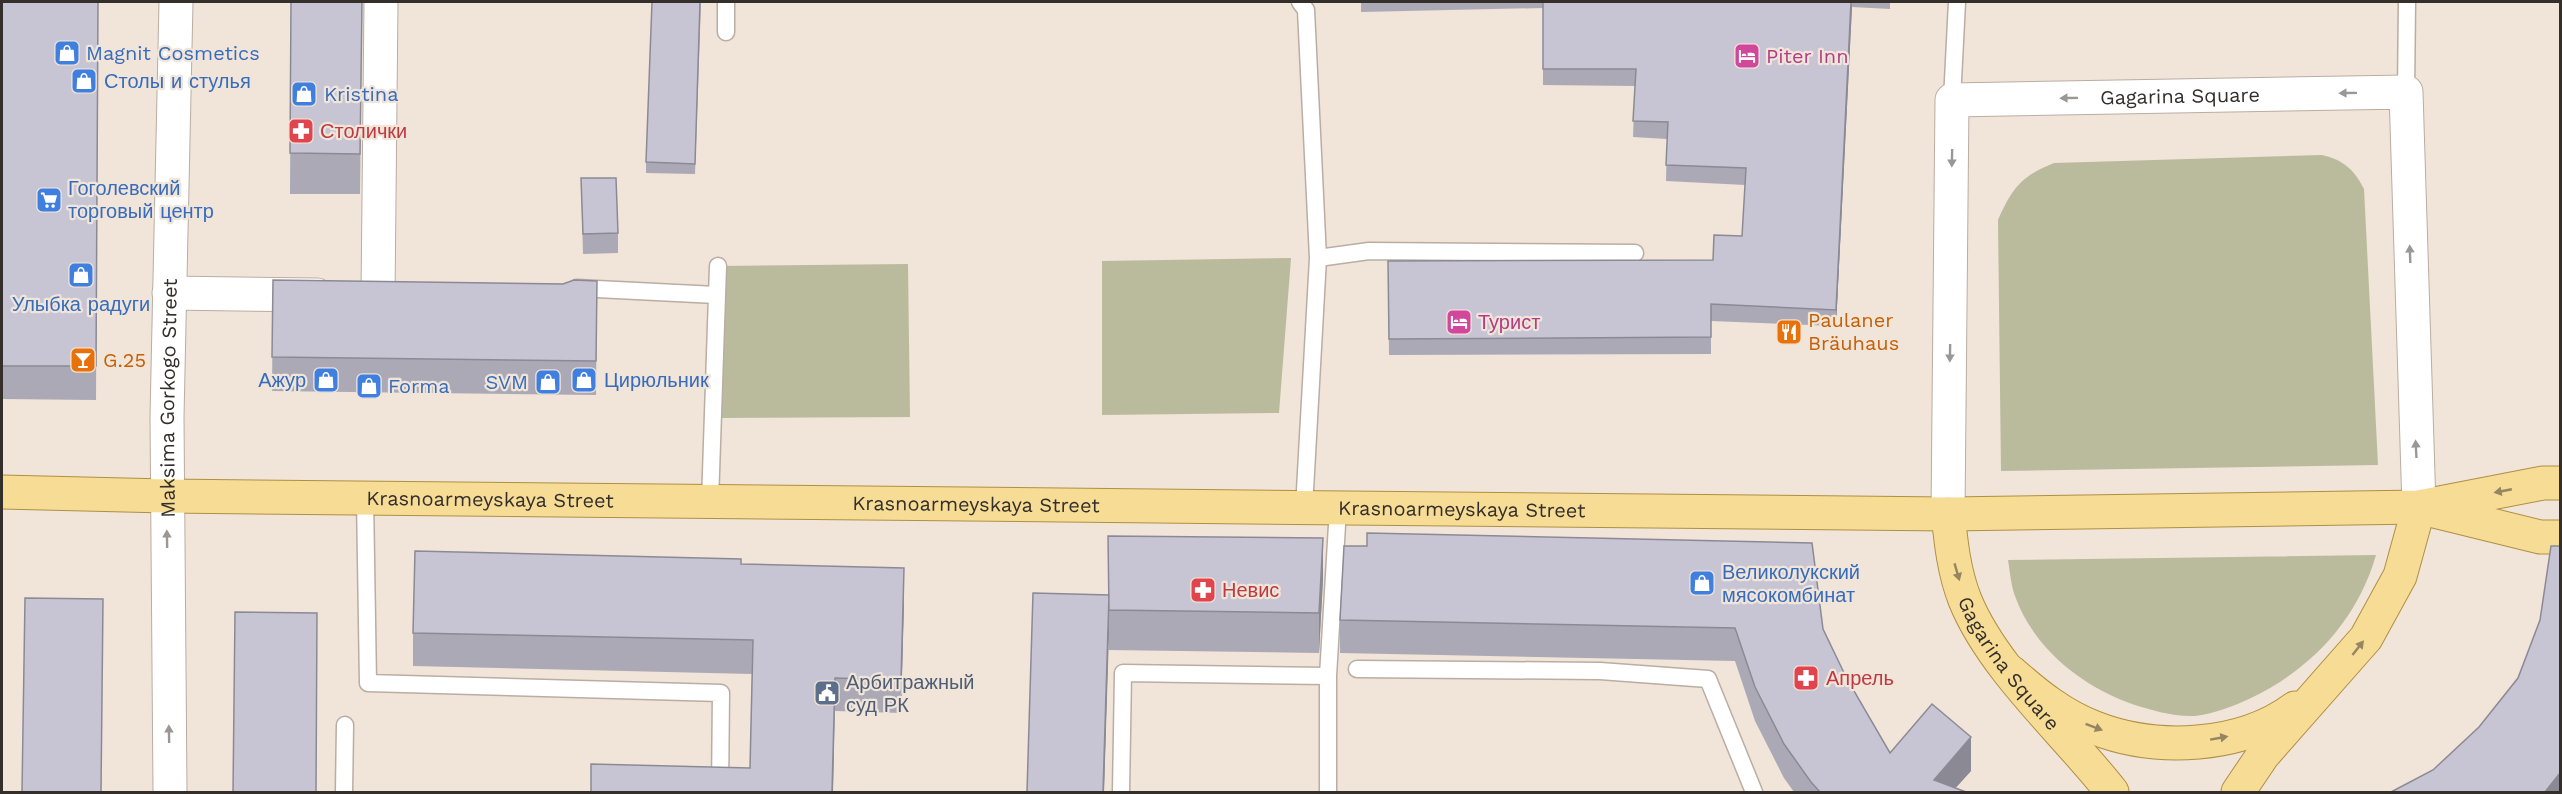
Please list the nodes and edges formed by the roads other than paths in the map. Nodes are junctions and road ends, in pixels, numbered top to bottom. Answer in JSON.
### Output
{"nodes":[{"id":1,"x":176,"y":2,"type":"edge"},
{"id":2,"x":381,"y":2,"type":"edge"},
{"id":3,"x":726,"y":2,"type":"edge"},
{"id":4,"x":1300,"y":2,"type":"edge"},
{"id":5,"x":1957,"y":2,"type":"edge"},
{"id":6,"x":2407,"y":2,"type":"edge"},
{"id":7,"x":726,"y":32,"type":"dead end"},
{"id":8,"x":2406,"y":92,"type":"junction"},
{"id":9,"x":1952,"y":100,"type":"junction"},
{"id":10,"x":1635,"y":254,"type":"dead end"},
{"id":11,"x":1318,"y":258,"type":"junction"},
{"id":12,"x":718,"y":266,"type":"dead end"},
{"id":13,"x":169,"y":293,"type":"junction"},
{"id":14,"x":564,"y":295,"type":"edge"},
{"id":15,"x":716,"y":295,"type":"junction"},
{"id":16,"x":378,"y":296,"type":"junction"},
{"id":17,"x":412,"y":296,"type":"edge"},
{"id":18,"x":2560,"y":483,"type":"edge"},
{"id":19,"x":2,"y":492,"type":"edge"},
{"id":20,"x":166,"y":496,"type":"junction"},
{"id":21,"x":366,"y":498,"type":"junction"},
{"id":22,"x":710,"y":502,"type":"junction"},
{"id":23,"x":2419,"y":507,"type":"junction"},
{"id":24,"x":1304,"y":508,"type":"junction"},
{"id":25,"x":1338,"y":508,"type":"junction"},
{"id":26,"x":1948,"y":514,"type":"junction"},
{"id":27,"x":2560,"y":537,"type":"edge"},
{"id":28,"x":1357,"y":669,"type":"dead end"},
{"id":29,"x":2011,"y":672,"type":"junction"},
{"id":30,"x":1328,"y":676,"type":"junction"},
{"id":31,"x":2319,"y":692,"type":"junction"},
{"id":32,"x":345,"y":724,"type":"dead end"},
{"id":33,"x":170,"y":792,"type":"edge"},
{"id":34,"x":344,"y":792,"type":"edge"},
{"id":35,"x":720,"y":792,"type":"edge"},
{"id":36,"x":1121,"y":792,"type":"edge"},
{"id":37,"x":1328,"y":792,"type":"edge"},
{"id":38,"x":1754,"y":792,"type":"edge"},
{"id":39,"x":2112,"y":792,"type":"edge"},
{"id":40,"x":2238,"y":792,"type":"edge"}],
"edges":[{"from":1,"to":13,"type":"street","name":"Maksima Gorkogo Street"},
{"from":2,"to":16,"type":"street"},
{"from":3,"to":7,"type":"lane"},
{"from":4,"to":11,"type":"lane"},
{"from":5,"to":9,"type":"lane"},
{"from":6,"to":8,"type":"lane"},
{"from":8,"to":9,"type":"street","name":"Gagarina Square","one_way":true},
{"from":23,"to":8,"type":"street","name":"Gagarina Square","one_way":true},
{"from":9,"to":26,"type":"street","name":"Gagarina Square","one_way":true},
{"from":10,"to":11,"type":"lane"},
{"from":11,"to":24,"type":"lane"},
{"from":12,"to":15,"type":"lane"},
{"from":13,"to":16,"type":"street"},
{"from":13,"to":20,"type":"street","name":"Maksima Gorkogo Street"},
{"from":14,"to":15,"type":"lane"},
{"from":15,"to":22,"type":"lane"},
{"from":16,"to":17,"type":"street"},
{"from":18,"to":23,"type":"main road","one_way":true},
{"from":19,"to":20,"type":"main road","name":"Krasnoarmeyskaya Street"},
{"from":20,"to":21,"type":"main road","name":"Krasnoarmeyskaya Street"},
{"from":33,"to":20,"type":"street","name":"Maksima Gorkogo Street","one_way":true},
{"from":21,"to":22,"type":"main road","name":"Krasnoarmeyskaya Street"},
{"from":21,"to":35,"type":"lane"},
{"from":22,"to":24,"type":"main road","name":"Krasnoarmeyskaya Street"},
{"from":23,"to":26,"type":"main road"},
{"from":23,"to":27,"type":"main road"},
{"from":31,"to":23,"type":"main road","name":"Gagarina Square","one_way":true},
{"from":24,"to":25,"type":"main road","name":"Krasnoarmeyskaya Street"},
{"from":25,"to":26,"type":"main road","name":"Krasnoarmeyskaya Street"},
{"from":25,"to":30,"type":"lane"},
{"from":26,"to":29,"type":"main road","name":"Gagarina Square","one_way":true},
{"from":28,"to":38,"type":"lane"},
{"from":29,"to":31,"type":"main road","name":"Gagarina Square","one_way":true},
{"from":29,"to":39,"type":"main road","name":"Gagarina Square"},
{"from":30,"to":36,"type":"lane"},
{"from":30,"to":37,"type":"lane"},
{"from":31,"to":40,"type":"main road","name":"Gagarina Square"},
{"from":32,"to":34,"type":"lane"}]}
